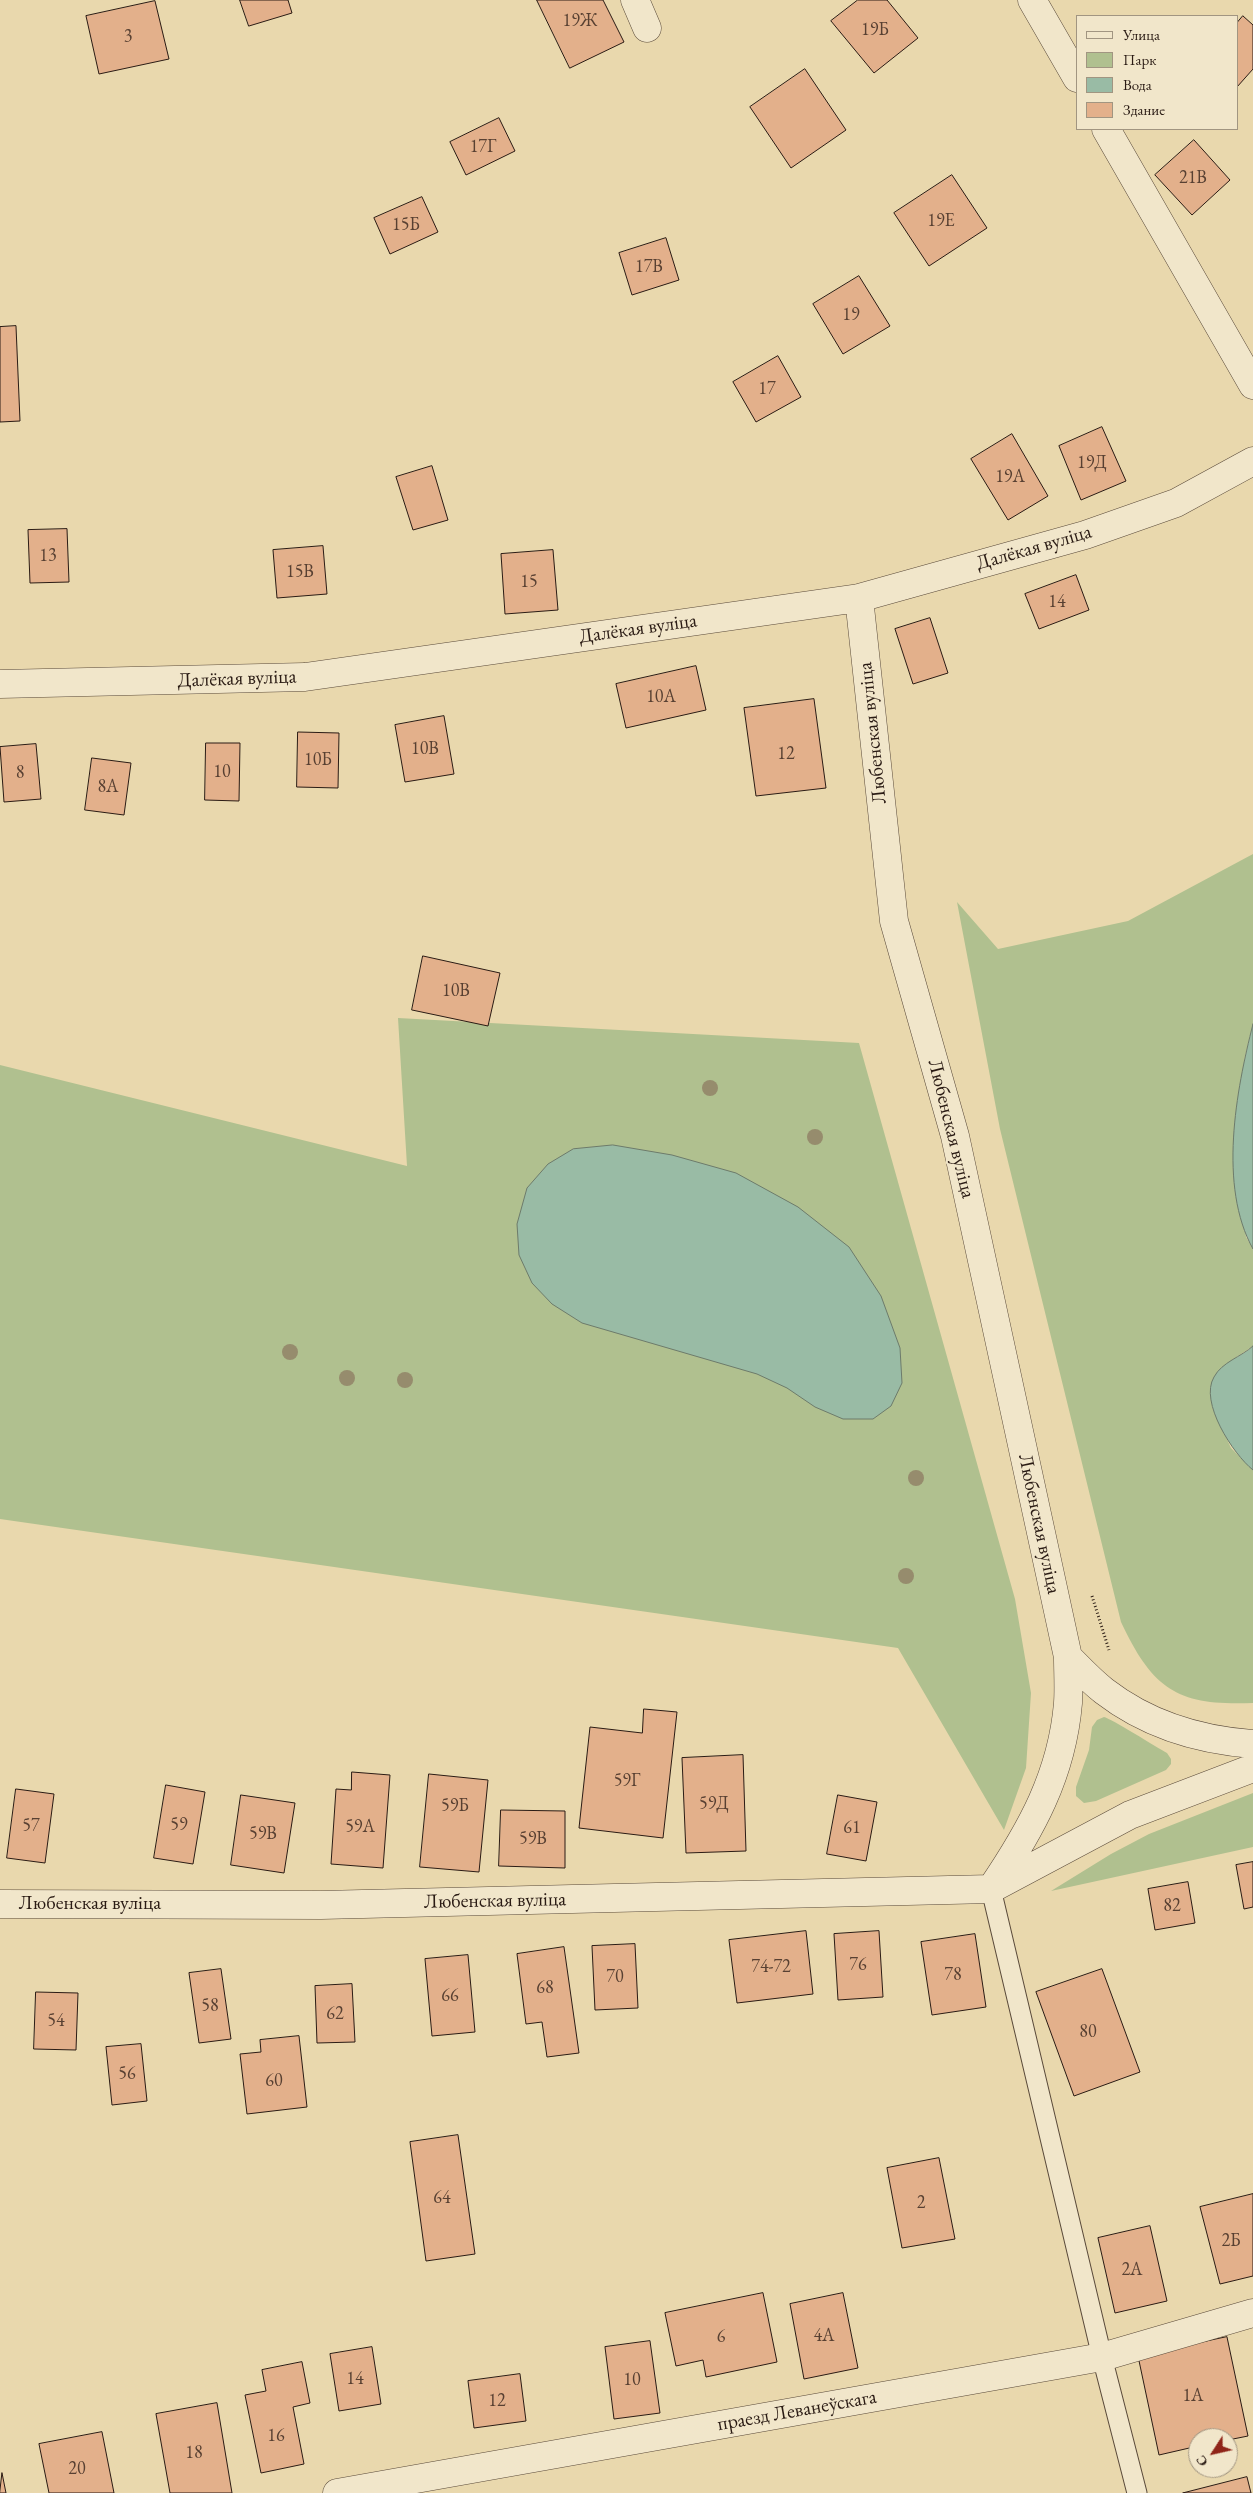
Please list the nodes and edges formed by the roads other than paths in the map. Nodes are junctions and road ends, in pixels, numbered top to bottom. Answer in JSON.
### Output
{"nodes":[{"id":1,"x":635,"y":0,"type":"edge"},
{"id":2,"x":1032,"y":0,"type":"edge"},
{"id":3,"x":647,"y":28,"type":"dead end"},
{"id":4,"x":1076,"y":76,"type":"edge"},
{"id":5,"x":1107,"y":130,"type":"edge"},
{"id":6,"x":1253,"y":385,"type":"edge"},
{"id":7,"x":1253,"y":461,"type":"edge"},
{"id":8,"x":859,"y":598,"type":"junction"},
{"id":9,"x":0,"y":684,"type":"edge"},
{"id":10,"x":1068,"y":1657,"type":"junction"},
{"id":11,"x":1253,"y":1744,"type":"edge"},
{"id":12,"x":1253,"y":1768,"type":"edge"},
{"id":13,"x":991,"y":1888,"type":"junction"},
{"id":14,"x":0,"y":1904,"type":"edge"},
{"id":15,"x":1253,"y":2313,"type":"edge"},
{"id":16,"x":1102,"y":2357,"type":"junction"},
{"id":17,"x":337,"y":2493,"type":"edge"},
{"id":18,"x":1137,"y":2493,"type":"edge"}],
"edges":[{"from":1,"to":3,"type":"street"},
{"from":2,"to":4,"type":"street"},
{"from":5,"to":6,"type":"street"},
{"from":7,"to":8,"type":"street","name":"Далёкая вуліца"},
{"from":8,"to":9,"type":"street","name":"Далёкая вуліца"},
{"from":8,"to":10,"type":"street","name":"Любенская вуліца"},
{"from":10,"to":11,"type":"street"},
{"from":10,"to":13,"type":"street","name":"Любенская вуліца"},
{"from":12,"to":13,"type":"street","name":"Любенская вуліца"},
{"from":13,"to":14,"type":"street","name":"Любенская вуліца"},
{"from":13,"to":16,"type":"lane"},
{"from":15,"to":16,"type":"street","name":"праезд Леванеўскага"},
{"from":16,"to":17,"type":"street","name":"праезд Леванеўскага"},
{"from":16,"to":18,"type":"lane"}]}
